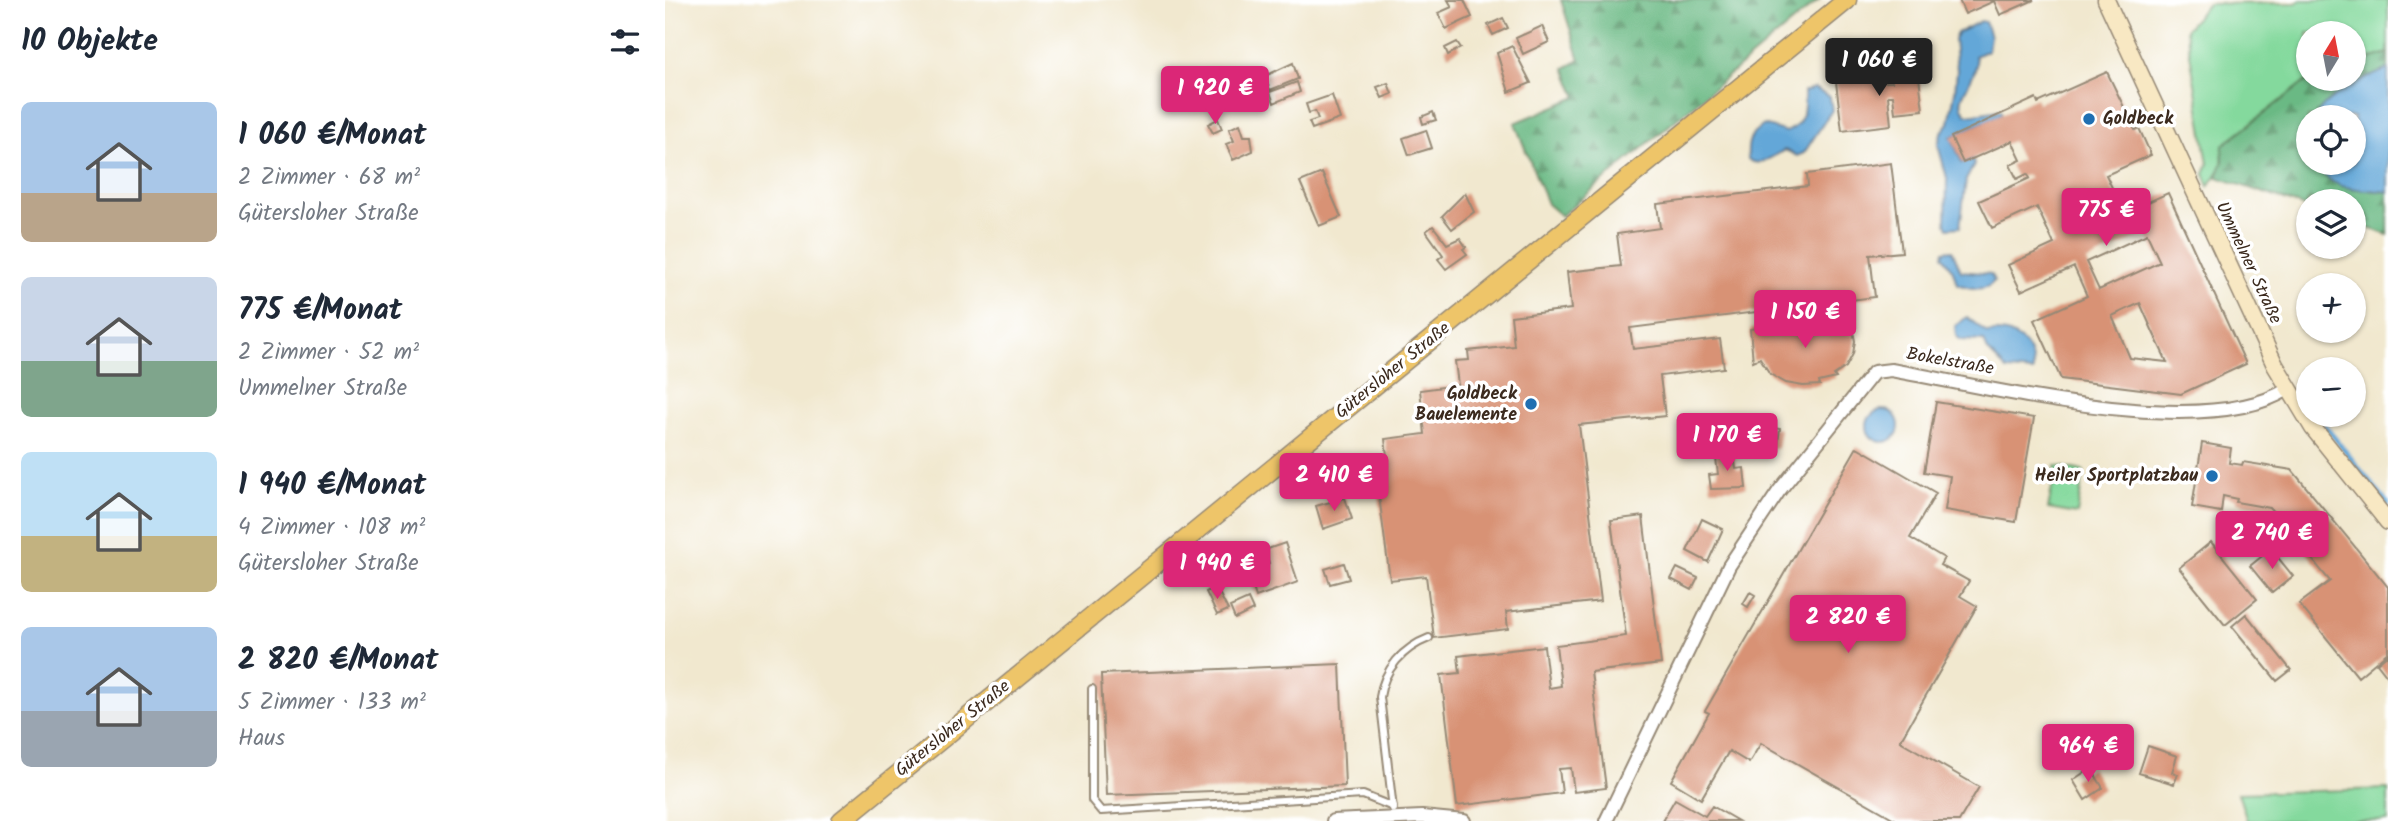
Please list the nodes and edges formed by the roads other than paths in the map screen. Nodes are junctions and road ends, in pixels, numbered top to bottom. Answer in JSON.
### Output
{"nodes":[{"id":1,"x":1847,"y":0,"type":"edge"},
{"id":2,"x":2106,"y":0,"type":"edge"},
{"id":3,"x":2288,"y":389,"type":"junction"},
{"id":4,"x":2388,"y":522,"type":"edge"},
{"id":5,"x":1429,"y":638,"type":"dead end"},
{"id":6,"x":1092,"y":689,"type":"dead end"},
{"id":7,"x":1394,"y":813,"type":"junction"},
{"id":8,"x":841,"y":821,"type":"edge"},
{"id":9,"x":1333,"y":821,"type":"edge"},
{"id":10,"x":1464,"y":821,"type":"edge"},
{"id":11,"x":1606,"y":821,"type":"edge"}],
"edges":[{"from":1,"to":8,"type":"main road","name":"Gütersloher Straße"},
{"from":2,"to":3,"type":"main road","name":"Ummelner Straße"},
{"from":3,"to":4,"type":"main road","name":"Ummelner Straße"},
{"from":3,"to":11,"type":"street","name":"Bokelstraße"},
{"from":5,"to":7,"type":"lane"},
{"from":6,"to":7,"type":"lane"},
{"from":7,"to":9,"type":"street"},
{"from":7,"to":10,"type":"street"}]}
